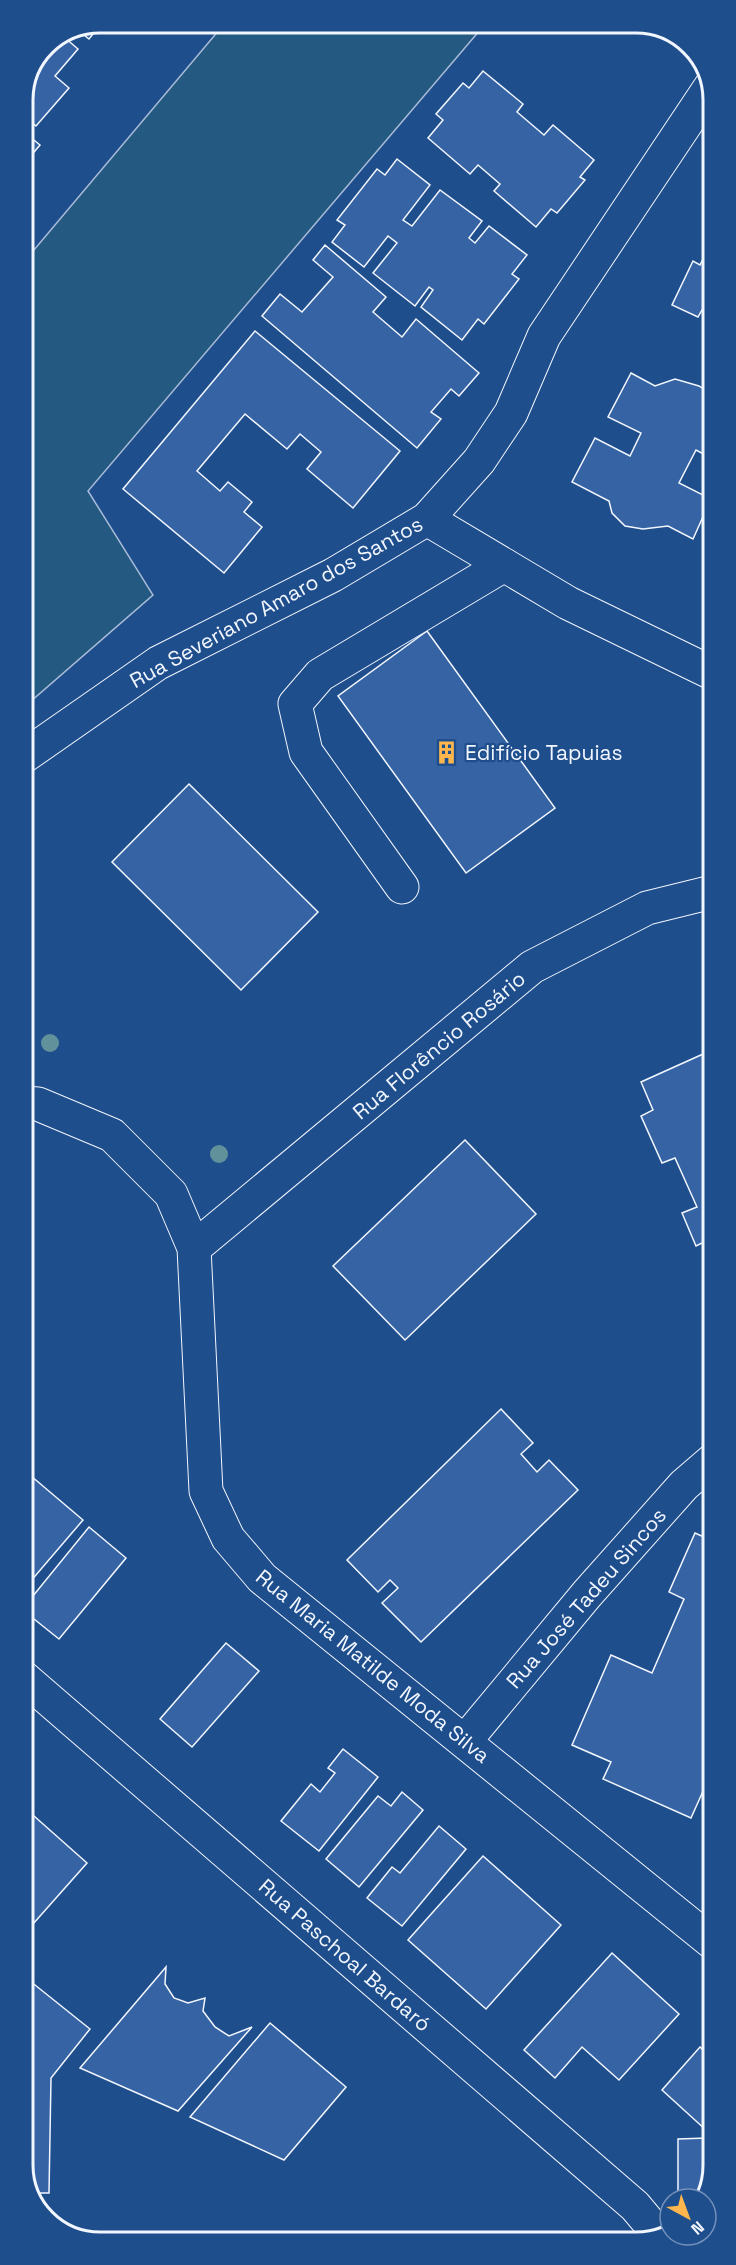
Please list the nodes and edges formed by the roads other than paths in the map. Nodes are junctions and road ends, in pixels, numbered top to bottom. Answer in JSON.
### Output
{"nodes":[{"id":1,"x":703,"y":98,"type":"edge"},
{"id":2,"x":427,"y":519,"type":"junction"},
{"id":3,"x":504,"y":565,"type":"junction"},
{"id":4,"x":703,"y":669,"type":"edge"},
{"id":5,"x":33,"y":750,"type":"edge"},
{"id":6,"x":402,"y":887,"type":"dead end"},
{"id":7,"x":703,"y":894,"type":"edge"},
{"id":8,"x":33,"y":1104,"type":"edge"},
{"id":9,"x":194,"y":1248,"type":"junction"},
{"id":10,"x":703,"y":1469,"type":"edge"},
{"id":11,"x":33,"y":1686,"type":"edge"},
{"id":12,"x":465,"y":1741,"type":"junction"},
{"id":13,"x":703,"y":1935,"type":"edge"},
{"id":14,"x":655,"y":2229,"type":"edge"}],
"edges":[{"from":1,"to":2,"type":"street","name":"Rua Severiano Amaro dos Santos"},
{"from":2,"to":3,"type":"street"},
{"from":2,"to":5,"type":"street","name":"Rua Severiano Amaro dos Santos"},
{"from":3,"to":4,"type":"street"},
{"from":3,"to":6,"type":"street"},
{"from":7,"to":9,"type":"street","name":"Rua Florêncio Rosário"},
{"from":8,"to":9,"type":"street","name":"Rua Maria Matilde Moda Silva"},
{"from":9,"to":12,"type":"street","name":"Rua Maria Matilde Moda Silva"},
{"from":10,"to":12,"type":"street","name":"Rua José Tadeu Sincos"},
{"from":11,"to":14,"type":"street","name":"Rua Paschoal Bardaró"},
{"from":12,"to":13,"type":"street","name":"Rua Maria Matilde Moda Silva"}]}
